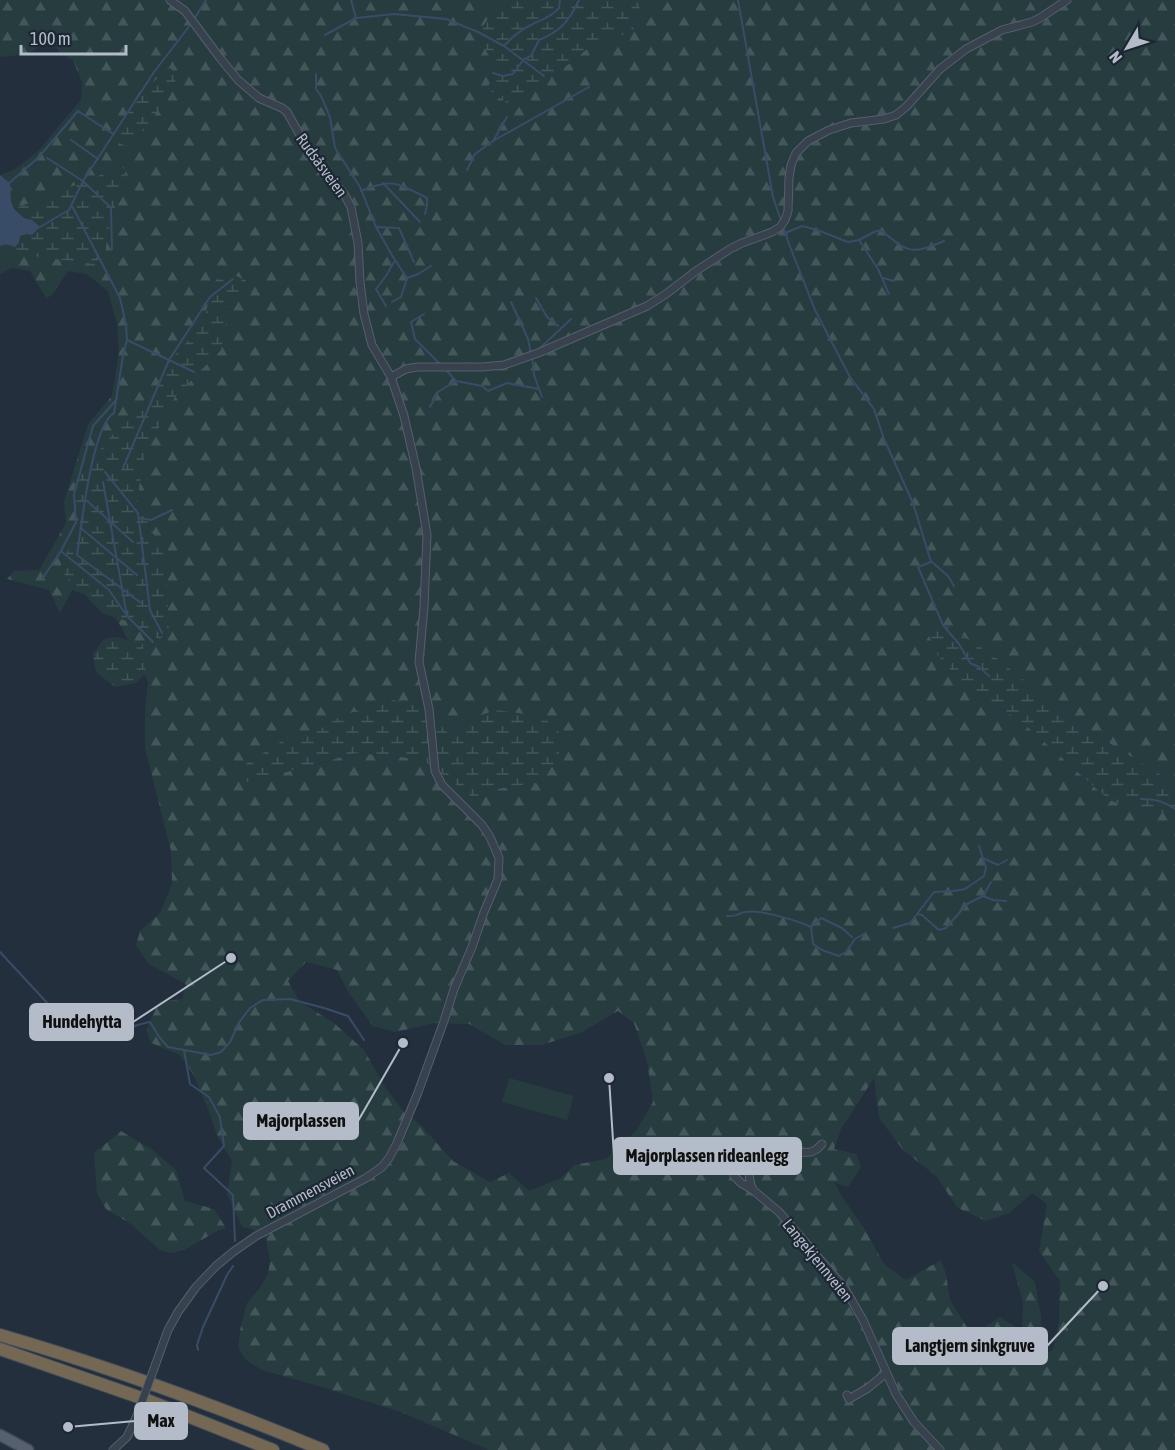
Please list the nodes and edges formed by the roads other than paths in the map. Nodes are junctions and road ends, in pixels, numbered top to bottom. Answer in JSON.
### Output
{"nodes":[{"id":1,"x":170,"y":0,"type":"edge"},
{"id":2,"x":1067,"y":0,"type":"edge"},
{"id":3,"x":391,"y":377,"type":"junction"},
{"id":4,"x":444,"y":1021,"type":"joint"},
{"id":5,"x":822,"y":1144,"type":"dead end"},
{"id":6,"x":734,"y":1176,"type":"dead end"},
{"id":7,"x":753,"y":1190,"type":"junction"},
{"id":8,"x":0,"y":1335,"type":"edge"},
{"id":9,"x":0,"y":1349,"type":"edge"},
{"id":10,"x":886,"y":1373,"type":"junction"},
{"id":11,"x":847,"y":1395,"type":"dead end"},
{"id":12,"x":0,"y":1435,"type":"edge"},
{"id":13,"x":28,"y":1450,"type":"edge"},
{"id":14,"x":113,"y":1450,"type":"edge"},
{"id":15,"x":273,"y":1450,"type":"edge"},
{"id":16,"x":323,"y":1450,"type":"edge"},
{"id":17,"x":940,"y":1450,"type":"edge"}],
"edges":[{"from":1,"to":3,"type":"street","name":"Rudsåsveien"},
{"from":2,"to":3,"type":"street"},
{"from":3,"to":4,"type":"street","name":"Rudsåsveien"},
{"from":4,"to":14,"type":"street","name":"Drammensveien","bridge":true},
{"from":5,"to":7,"type":"street"},
{"from":6,"to":7,"type":"street","name":"Langekjennveien"},
{"from":7,"to":10,"type":"street","name":"Langekjennveien"},
{"from":8,"to":16,"type":"highway"},
{"from":9,"to":15,"type":"highway"},
{"from":10,"to":11,"type":"street"},
{"from":10,"to":17,"type":"street","name":"Langekjennveien"},
{"from":12,"to":13,"type":"main road"}]}
